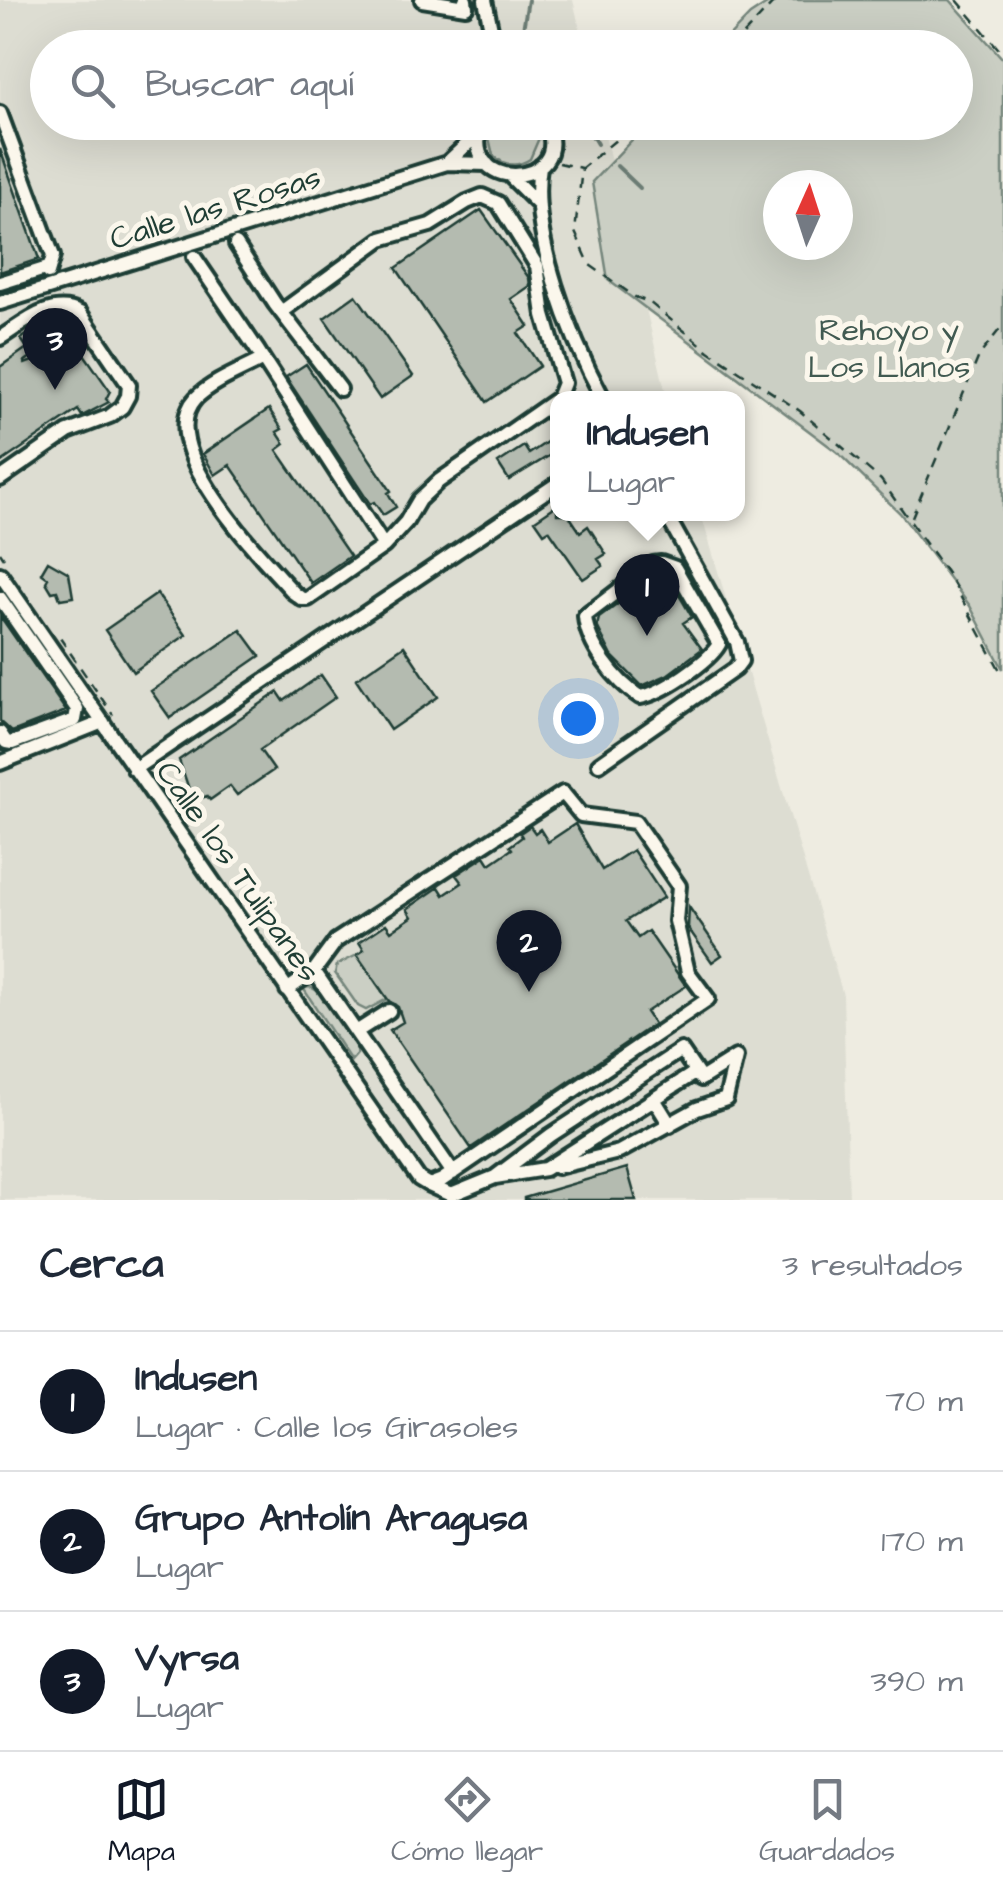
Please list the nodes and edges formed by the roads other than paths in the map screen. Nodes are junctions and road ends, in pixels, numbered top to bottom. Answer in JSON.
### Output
{"nodes":[{"id":1,"x":422,"y":0,"type":"edge"},
{"id":2,"x":465,"y":0,"type":"edge"},
{"id":3,"x":486,"y":0,"type":"edge"},
{"id":4,"x":492,"y":30,"type":"edge"},
{"id":5,"x":0,"y":112,"type":"edge"},
{"id":6,"x":469,"y":140,"type":"edge"},
{"id":7,"x":481,"y":140,"type":"edge"},
{"id":8,"x":551,"y":140,"type":"edge"},
{"id":9,"x":447,"y":163,"type":"junction"},
{"id":10,"x":487,"y":164,"type":"junction"},
{"id":11,"x":547,"y":164,"type":"junction"},
{"id":12,"x":511,"y":177,"type":"junction"},
{"id":13,"x":538,"y":204,"type":"junction"},
{"id":14,"x":236,"y":244,"type":"dead end"},
{"id":15,"x":194,"y":257,"type":"dead end"},
{"id":16,"x":0,"y":283,"type":"edge"},
{"id":17,"x":0,"y":303,"type":"edge"},
{"id":18,"x":281,"y":312,"type":"junction"},
{"id":19,"x":0,"y":338,"type":"edge"},
{"id":20,"x":264,"y":359,"type":"junction"},
{"id":21,"x":340,"y":389,"type":"dead end"},
{"id":22,"x":561,"y":391,"type":"edge"},
{"id":23,"x":600,"y":391,"type":"edge"},
{"id":24,"x":550,"y":405,"type":"edge"},
{"id":25,"x":0,"y":480,"type":"edge"},
{"id":26,"x":550,"y":489,"type":"edge"},
{"id":27,"x":670,"y":521,"type":"edge"},
{"id":28,"x":384,"y":546,"type":"junction"},
{"id":29,"x":0,"y":574,"type":"edge"},
{"id":30,"x":0,"y":598,"type":"edge"},
{"id":31,"x":720,"y":636,"type":"joint"},
{"id":32,"x":109,"y":719,"type":"junction"},
{"id":33,"x":0,"y":733,"type":"edge"},
{"id":34,"x":2,"y":759,"type":"edge"},
{"id":35,"x":599,"y":764,"type":"dead end"},
{"id":36,"x":134,"y":768,"type":"junction"},
{"id":37,"x":314,"y":971,"type":"junction"},
{"id":38,"x":287,"y":990,"type":"junction"},
{"id":39,"x":389,"y":1011,"type":"dead end"},
{"id":40,"x":356,"y":1032,"type":"junction"},
{"id":41,"x":696,"y":1072,"type":"junction"},
{"id":42,"x":654,"y":1099,"type":"junction"},
{"id":43,"x":670,"y":1124,"type":"junction"},
{"id":44,"x":545,"y":1169,"type":"junction"},
{"id":45,"x":495,"y":1177,"type":"junction"},
{"id":46,"x":441,"y":1179,"type":"junction"}],
"edges":[{"from":1,"to":2,"type":"street"},
{"from":3,"to":4,"type":"street"},
{"from":5,"to":16,"type":"street"},
{"from":6,"to":9,"type":"street","name":"Calle las Rosas"},
{"from":7,"to":10,"type":"street"},
{"from":8,"to":11,"type":"street"},
{"from":9,"to":10,"type":"street","name":"Calle las Rosas"},
{"from":9,"to":17,"type":"street","name":"Calle las Rosas"},
{"from":10,"to":12,"type":"street"},
{"from":11,"to":12,"type":"street"},
{"from":11,"to":13,"type":"street"},
{"from":12,"to":13,"type":"street"},
{"from":13,"to":23,"type":"street"},
{"from":14,"to":18,"type":"street"},
{"from":15,"to":20,"type":"street"},
{"from":18,"to":21,"type":"street"},
{"from":18,"to":22,"type":"street"},
{"from":19,"to":25,"type":"street"},
{"from":20,"to":28,"type":"street"},
{"from":20,"to":28,"type":"street"},
{"from":24,"to":28,"type":"street"},
{"from":26,"to":36,"type":"street"},
{"from":27,"to":35,"type":"street"},
{"from":29,"to":32,"type":"street","name":"Calle los Tulipanes"},
{"from":30,"to":33,"type":"street"},
{"from":31,"to":31,"type":"street"},
{"from":32,"to":34,"type":"street"},
{"from":32,"to":36,"type":"street","name":"Calle los Tulipanes"},
{"from":36,"to":38,"type":"street","name":"Calle los Tulipanes"},
{"from":37,"to":38,"type":"street"},
{"from":37,"to":40,"type":"street"},
{"from":37,"to":46,"type":"street"},
{"from":38,"to":46,"type":"street","name":"Calle los Tulipanes"},
{"from":39,"to":40,"type":"street"},
{"from":40,"to":46,"type":"street"},
{"from":41,"to":42,"type":"street"},
{"from":41,"to":43,"type":"street"},
{"from":41,"to":45,"type":"street"},
{"from":42,"to":43,"type":"street"},
{"from":42,"to":44,"type":"street"},
{"from":43,"to":44,"type":"street"},
{"from":44,"to":45,"type":"street"},
{"from":45,"to":46,"type":"street"}]}
